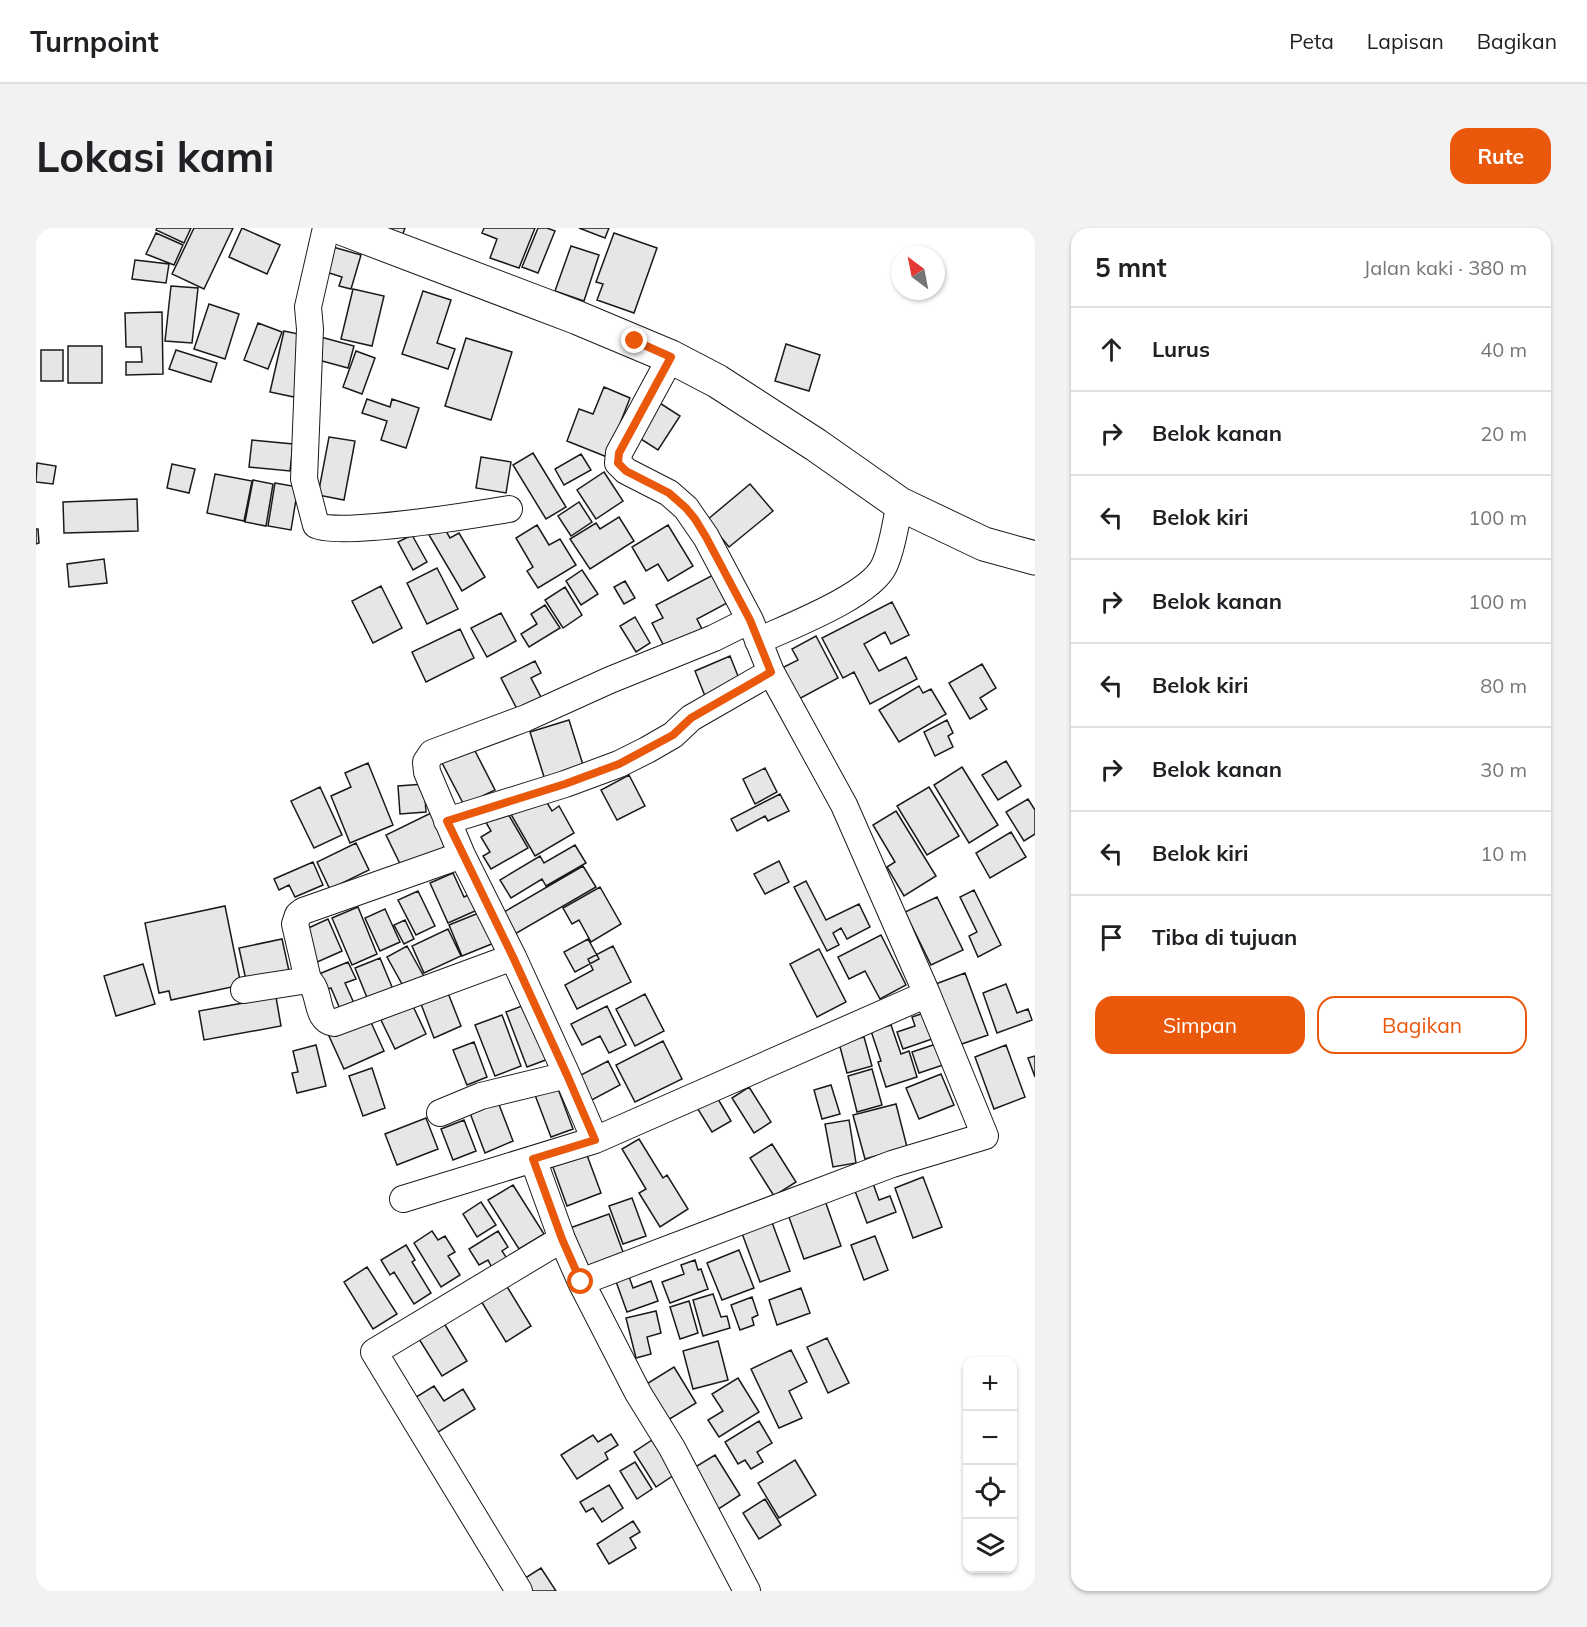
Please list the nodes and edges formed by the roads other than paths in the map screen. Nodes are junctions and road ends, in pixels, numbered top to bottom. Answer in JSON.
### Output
{"nodes":[{"id":1,"x":326,"y":228,"type":"edge"},
{"id":2,"x":341,"y":228,"type":"edge"},
{"id":3,"x":671,"y":357,"type":"junction"},
{"id":4,"x":900,"y":504,"type":"junction"},
{"id":5,"x":509,"y":509,"type":"dead end"},
{"id":6,"x":1035,"y":558,"type":"edge"},
{"id":7,"x":754,"y":631,"type":"junction"},
{"id":8,"x":771,"y":672,"type":"junction"},
{"id":9,"x":447,"y":821,"type":"junction"},
{"id":10,"x":462,"y":855,"type":"junction"},
{"id":11,"x":513,"y":957,"type":"junction"},
{"id":12,"x":308,"y":980,"type":"junction"},
{"id":13,"x":244,"y":990,"type":"dead end"},
{"id":14,"x":927,"y":994,"type":"junction"},
{"id":15,"x":567,"y":1075,"type":"junction"},
{"id":16,"x":440,"y":1113,"type":"dead end"},
{"id":17,"x":595,"y":1140,"type":"junction"},
{"id":18,"x":533,"y":1159,"type":"junction"},
{"id":19,"x":403,"y":1199,"type":"dead end"},
{"id":20,"x":562,"y":1239,"type":"junction"},
{"id":21,"x":581,"y":1282,"type":"junction"},
{"id":22,"x":519,"y":1591,"type":"edge"},
{"id":23,"x":747,"y":1591,"type":"edge"}],
"edges":[{"from":1,"to":5,"type":"street"},
{"from":2,"to":3,"type":"main road"},
{"from":3,"to":4,"type":"main road"},
{"from":3,"to":7,"type":"street"},
{"from":4,"to":6,"type":"main road"},
{"from":4,"to":7,"type":"street"},
{"from":7,"to":8,"type":"street"},
{"from":7,"to":9,"type":"street"},
{"from":8,"to":9,"type":"street"},
{"from":8,"to":14,"type":"street"},
{"from":9,"to":10,"type":"street"},
{"from":10,"to":11,"type":"street"},
{"from":10,"to":12,"type":"street"},
{"from":11,"to":12,"type":"street"},
{"from":11,"to":15,"type":"street"},
{"from":12,"to":13,"type":"street"},
{"from":14,"to":17,"type":"street"},
{"from":14,"to":21,"type":"street"},
{"from":15,"to":16,"type":"street"},
{"from":15,"to":17,"type":"street"},
{"from":17,"to":18,"type":"street"},
{"from":18,"to":19,"type":"street"},
{"from":18,"to":20,"type":"street"},
{"from":20,"to":21,"type":"street"},
{"from":20,"to":22,"type":"street"},
{"from":21,"to":23,"type":"street"}]}
